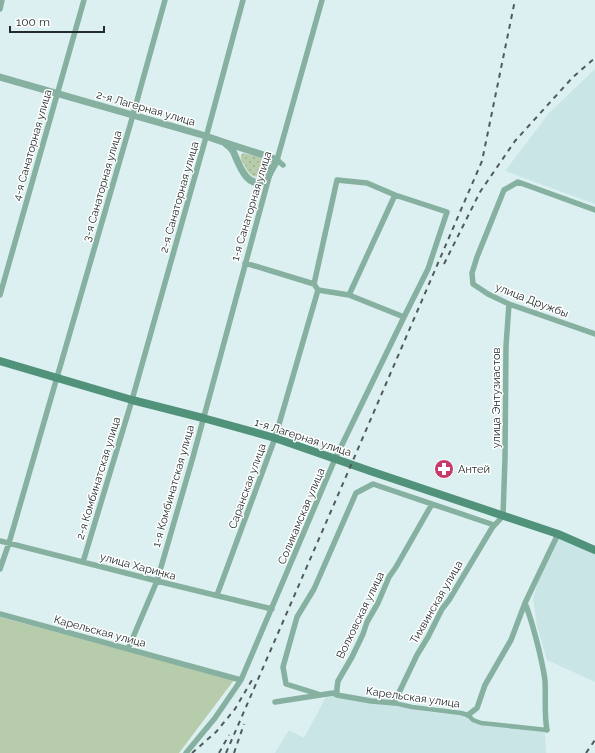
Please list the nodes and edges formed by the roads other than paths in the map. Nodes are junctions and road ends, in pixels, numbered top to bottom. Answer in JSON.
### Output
{"nodes":[{"id":1,"x":2,"y":0,"type":"edge"},
{"id":2,"x":84,"y":0,"type":"edge"},
{"id":3,"x":165,"y":0,"type":"edge"},
{"id":4,"x":243,"y":0,"type":"edge"},
{"id":5,"x":322,"y":0,"type":"edge"},
{"id":6,"x":0,"y":8,"type":"edge"},
{"id":7,"x":0,"y":77,"type":"edge"},
{"id":8,"x":57,"y":94,"type":"junction"},
{"id":9,"x":133,"y":116,"type":"junction"},
{"id":10,"x":206,"y":136,"type":"junction"},
{"id":11,"x":226,"y":144,"type":"junction"},
{"id":12,"x":263,"y":155,"type":"junction"},
{"id":13,"x":277,"y":160,"type":"junction"},
{"id":14,"x":283,"y":165,"type":"dead end"},
{"id":15,"x":271,"y":171,"type":"junction"},
{"id":16,"x":395,"y":195,"type":"junction"},
{"id":17,"x":595,"y":210,"type":"edge"},
{"id":18,"x":245,"y":263,"type":"junction"},
{"id":19,"x":314,"y":284,"type":"junction"},
{"id":20,"x":318,"y":290,"type":"junction"},
{"id":21,"x":0,"y":295,"type":"edge"},
{"id":22,"x":349,"y":295,"type":"junction"},
{"id":23,"x":509,"y":304,"type":"junction"},
{"id":24,"x":404,"y":317,"type":"junction"},
{"id":25,"x":595,"y":334,"type":"edge"},
{"id":26,"x":0,"y":361,"type":"edge"},
{"id":27,"x":57,"y":378,"type":"junction"},
{"id":28,"x":132,"y":400,"type":"junction"},
{"id":29,"x":203,"y":418,"type":"junction"},
{"id":30,"x":275,"y":438,"type":"junction"},
{"id":31,"x":335,"y":460,"type":"junction"},
{"id":32,"x":432,"y":504,"type":"junction"},
{"id":33,"x":503,"y":516,"type":"junction"},
{"id":34,"x":494,"y":525,"type":"junction"},
{"id":35,"x":558,"y":534,"type":"junction"},
{"id":36,"x":0,"y":541,"type":"edge"},
{"id":37,"x":10,"y":543,"type":"junction"},
{"id":38,"x":595,"y":550,"type":"edge"},
{"id":39,"x":82,"y":562,"type":"junction"},
{"id":40,"x":0,"y":569,"type":"edge"},
{"id":41,"x":157,"y":581,"type":"junction"},
{"id":42,"x":216,"y":596,"type":"junction"},
{"id":43,"x":525,"y":602,"type":"junction"},
{"id":44,"x":272,"y":609,"type":"junction"},
{"id":45,"x":0,"y":614,"type":"edge"},
{"id":46,"x":128,"y":649,"type":"junction"},
{"id":47,"x":241,"y":680,"type":"junction"},
{"id":48,"x":319,"y":695,"type":"junction"},
{"id":49,"x":337,"y":695,"type":"junction"},
{"id":50,"x":275,"y":702,"type":"dead end"},
{"id":51,"x":394,"y":703,"type":"junction"},
{"id":52,"x":468,"y":715,"type":"junction"},
{"id":53,"x":547,"y":730,"type":"joint"},
{"id":54,"x":186,"y":753,"type":"edge"}],
"edges":[{"from":1,"to":6,"type":"street"},
{"from":2,"to":8,"type":"street","name":"4-я Санаторная улица"},
{"from":3,"to":9,"type":"street","name":"3-я Санаторная улица"},
{"from":4,"to":10,"type":"street","name":"2-я Санаторная улица"},
{"from":5,"to":13,"type":"street","name":"1-я Санаторная улица"},
{"from":7,"to":8,"type":"street","name":"2-я Лагерная улица"},
{"from":8,"to":9,"type":"street","name":"2-я Лагерная улица"},
{"from":8,"to":21,"type":"street","name":"4-я Санаторная улица"},
{"from":9,"to":10,"type":"street","name":"2-я Лагерная улица"},
{"from":9,"to":27,"type":"street","name":"3-я Санаторная улица"},
{"from":10,"to":11,"type":"street","name":"2-я Лагерная улица"},
{"from":10,"to":28,"type":"street","name":"2-я Санаторная улица"},
{"from":11,"to":12,"type":"street","name":"2-я Лагерная улица"},
{"from":11,"to":15,"type":"street"},
{"from":12,"to":13,"type":"street","name":"2-я Лагерная улица"},
{"from":12,"to":15,"type":"street"},
{"from":13,"to":14,"type":"street","name":"2-я Лагерная улица"},
{"from":13,"to":15,"type":"street","name":"1-я Санаторная улица"},
{"from":15,"to":18,"type":"street","name":"1-я Санаторная улица"},
{"from":16,"to":19,"type":"street"},
{"from":16,"to":22,"type":"street"},
{"from":16,"to":24,"type":"street","name":"Соликамская улица"},
{"from":17,"to":23,"type":"street","name":"улица Дружбы"},
{"from":18,"to":19,"type":"street"},
{"from":18,"to":29,"type":"street","name":"1-я Санаторная улица"},
{"from":19,"to":20,"type":"street"},
{"from":20,"to":22,"type":"street"},
{"from":20,"to":30,"type":"street","name":"Саранская улица"},
{"from":22,"to":24,"type":"street"},
{"from":23,"to":25,"type":"street","name":"улица Дружбы"},
{"from":23,"to":33,"type":"street","name":"улица Энтузиастов"},
{"from":24,"to":31,"type":"street","name":"Соликамская улица"},
{"from":26,"to":27,"type":"main road","name":"1-я Лагерная улица"},
{"from":27,"to":28,"type":"main road","name":"1-я Лагерная улица"},
{"from":27,"to":37,"type":"street","name":"3-я Санаторная улица"},
{"from":28,"to":29,"type":"main road","name":"1-я Лагерная улица"},
{"from":28,"to":39,"type":"street","name":"2-я Комбинатская улица"},
{"from":29,"to":30,"type":"main road","name":"1-я Лагерная улица"},
{"from":29,"to":41,"type":"street","name":"1-я Комбинатская улица"},
{"from":30,"to":31,"type":"main road","name":"1-я Лагерная улица"},
{"from":30,"to":42,"type":"street","name":"Саранская улица"},
{"from":31,"to":33,"type":"main road","name":"1-я Лагерная улица"},
{"from":31,"to":44,"type":"street","name":"Соликамская улица"},
{"from":32,"to":34,"type":"street"},
{"from":32,"to":48,"type":"street"},
{"from":32,"to":49,"type":"street","name":"Волховская улица"},
{"from":33,"to":34,"type":"street","name":"Тихвинская улица"},
{"from":33,"to":35,"type":"main road","name":"1-я Лагерная улица"},
{"from":34,"to":51,"type":"street","name":"Тихвинская улица"},
{"from":35,"to":38,"type":"main road","name":"1-я Лагерная улица"},
{"from":35,"to":43,"type":"street"},
{"from":36,"to":37,"type":"street","name":"улица Харинка"},
{"from":37,"to":39,"type":"street","name":"улица Харинка"},
{"from":37,"to":40,"type":"street","name":"3-я Санаторная улица"},
{"from":39,"to":41,"type":"street","name":"улица Харинка"},
{"from":41,"to":42,"type":"street","name":"улица Харинка"},
{"from":41,"to":46,"type":"street","name":"1-я Комбинатская улица"},
{"from":42,"to":44,"type":"street","name":"улица Харинка"},
{"from":43,"to":52,"type":"street"},
{"from":43,"to":53,"type":"street"},
{"from":44,"to":47,"type":"street","name":"Соликамская улица"},
{"from":45,"to":46,"type":"street","name":"Карельская улица"},
{"from":46,"to":47,"type":"street","name":"Карельская улица"},
{"from":47,"to":54,"type":"street","name":"Соликамская улица"},
{"from":48,"to":49,"type":"street","name":"Карельская улица"},
{"from":48,"to":50,"type":"street","name":"Карельская улица"},
{"from":49,"to":51,"type":"street","name":"Карельская улица"},
{"from":51,"to":52,"type":"street","name":"Карельская улица"},
{"from":52,"to":53,"type":"street","name":"Карельская улица"}]}
